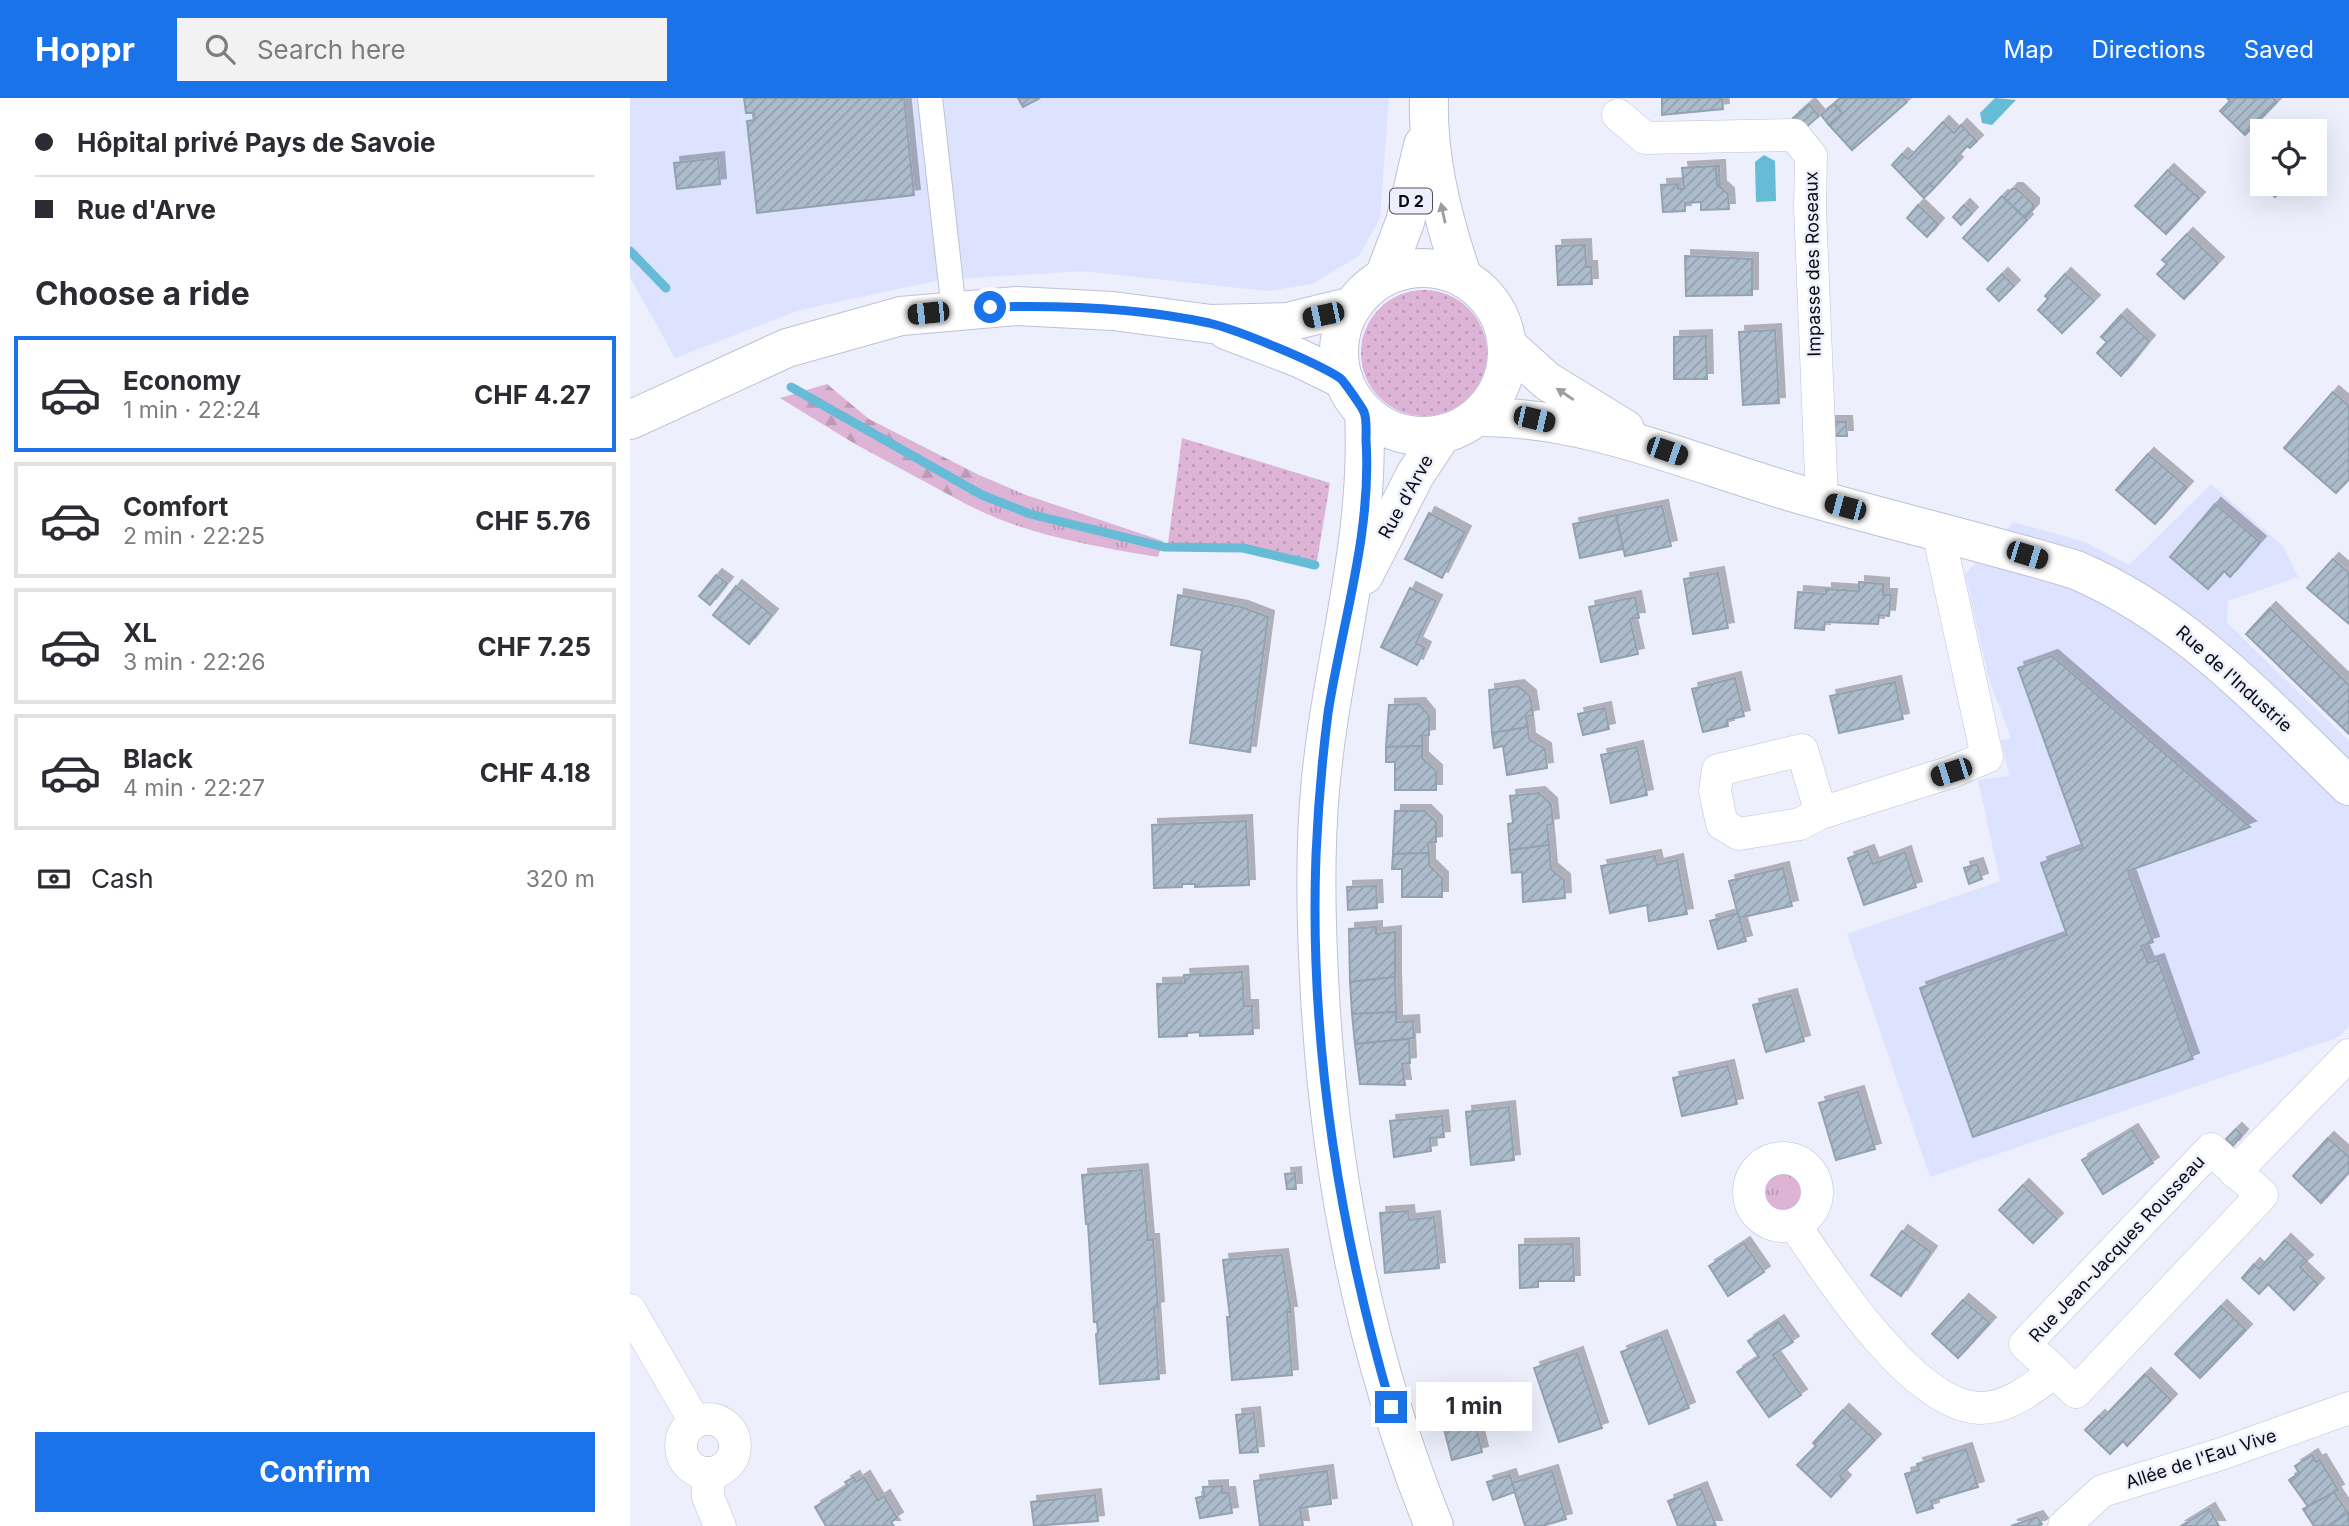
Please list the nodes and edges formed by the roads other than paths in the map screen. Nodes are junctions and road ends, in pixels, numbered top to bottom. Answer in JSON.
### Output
{"nodes":[{"id":1,"x":930,"y":98,"type":"edge"},
{"id":2,"x":1428,"y":110,"type":"edge"},
{"id":3,"x":1618,"y":115,"type":"dead end"},
{"id":4,"x":1384,"y":277,"type":"junction"},
{"id":5,"x":1463,"y":278,"type":"junction"},
{"id":6,"x":1353,"y":306,"type":"junction"},
{"id":7,"x":954,"y":311,"type":"junction"},
{"id":8,"x":1211,"y":324,"type":"junction"},
{"id":9,"x":1507,"y":345,"type":"junction"},
{"id":10,"x":1344,"y":380,"type":"junction"},
{"id":11,"x":1364,"y":413,"type":"junction"},
{"id":12,"x":1478,"y":417,"type":"junction"},
{"id":13,"x":630,"y":420,"type":"edge"},
{"id":14,"x":1442,"y":434,"type":"junction"},
{"id":15,"x":1667,"y":451,"type":"junction"},
{"id":16,"x":1822,"y":500,"type":"junction"},
{"id":17,"x":1938,"y":531,"type":"junction"},
{"id":18,"x":1352,"y":599,"type":"junction"},
{"id":19,"x":2349,"y":786,"type":"edge"},
{"id":20,"x":1821,"y":813,"type":"dead end"},
{"id":21,"x":2349,"y":1055,"type":"edge"},
{"id":22,"x":2235,"y":1172,"type":"junction"},
{"id":23,"x":1794,"y":1224,"type":"dead end"},
{"id":24,"x":630,"y":1310,"type":"edge"},
{"id":25,"x":2054,"y":1372,"type":"junction"},
{"id":26,"x":2349,"y":1408,"type":"edge"},
{"id":27,"x":695,"y":1422,"type":"junction"},
{"id":28,"x":708,"y":1473,"type":"junction"},
{"id":29,"x":720,"y":1526,"type":"edge"},
{"id":30,"x":1434,"y":1526,"type":"edge"},
{"id":31,"x":2064,"y":1526,"type":"edge"}],
"edges":[{"from":1,"to":7,"type":"street"},
{"from":2,"to":4,"type":"main road","number":"D 2"},
{"from":5,"to":2,"type":"main road","number":"D 2","one_way":true},
{"from":3,"to":16,"type":"street","name":"Impasse des Roseaux"},
{"from":4,"to":5,"type":"main road"},
{"from":4,"to":6,"type":"main road"},
{"from":5,"to":9,"type":"main road"},
{"from":6,"to":8,"type":"main road"},
{"from":6,"to":10,"type":"main road"},
{"from":7,"to":8,"type":"main road"},
{"from":7,"to":13,"type":"main road"},
{"from":8,"to":10,"type":"main road"},
{"from":9,"to":12,"type":"main road"},
{"from":15,"to":9,"type":"main road","name":"Rue de l'Industrie","one_way":true},
{"from":10,"to":11,"type":"main road"},
{"from":11,"to":14,"type":"main road"},
{"from":11,"to":18,"type":"main road","name":"Rue d'Arve"},
{"from":12,"to":14,"type":"main road"},
{"from":12,"to":15,"type":"main road","name":"Rue de l'Industrie"},
{"from":14,"to":18,"type":"main road","name":"Rue d'Arve"},
{"from":15,"to":16,"type":"main road","name":"Rue de l'Industrie"},
{"from":16,"to":17,"type":"main road","name":"Rue de l'Industrie"},
{"from":17,"to":19,"type":"main road","name":"Rue de l'Industrie"},
{"from":17,"to":20,"type":"street"},
{"from":18,"to":30,"type":"main road","name":"Rue d'Arve"},
{"from":21,"to":22,"type":"street"},
{"from":22,"to":25,"type":"street","name":"Rue Jean-Jacques Rousseau"},
{"from":22,"to":25,"type":"street","name":"Rue Jean-Jacques Rousseau"},
{"from":23,"to":25,"type":"street"},
{"from":24,"to":27,"type":"street"},
{"from":26,"to":31,"type":"street","name":"Allée de l'Eau Vive"},
{"from":27,"to":28,"type":"street"},
{"from":27,"to":28,"type":"street"},
{"from":28,"to":29,"type":"street"}]}
